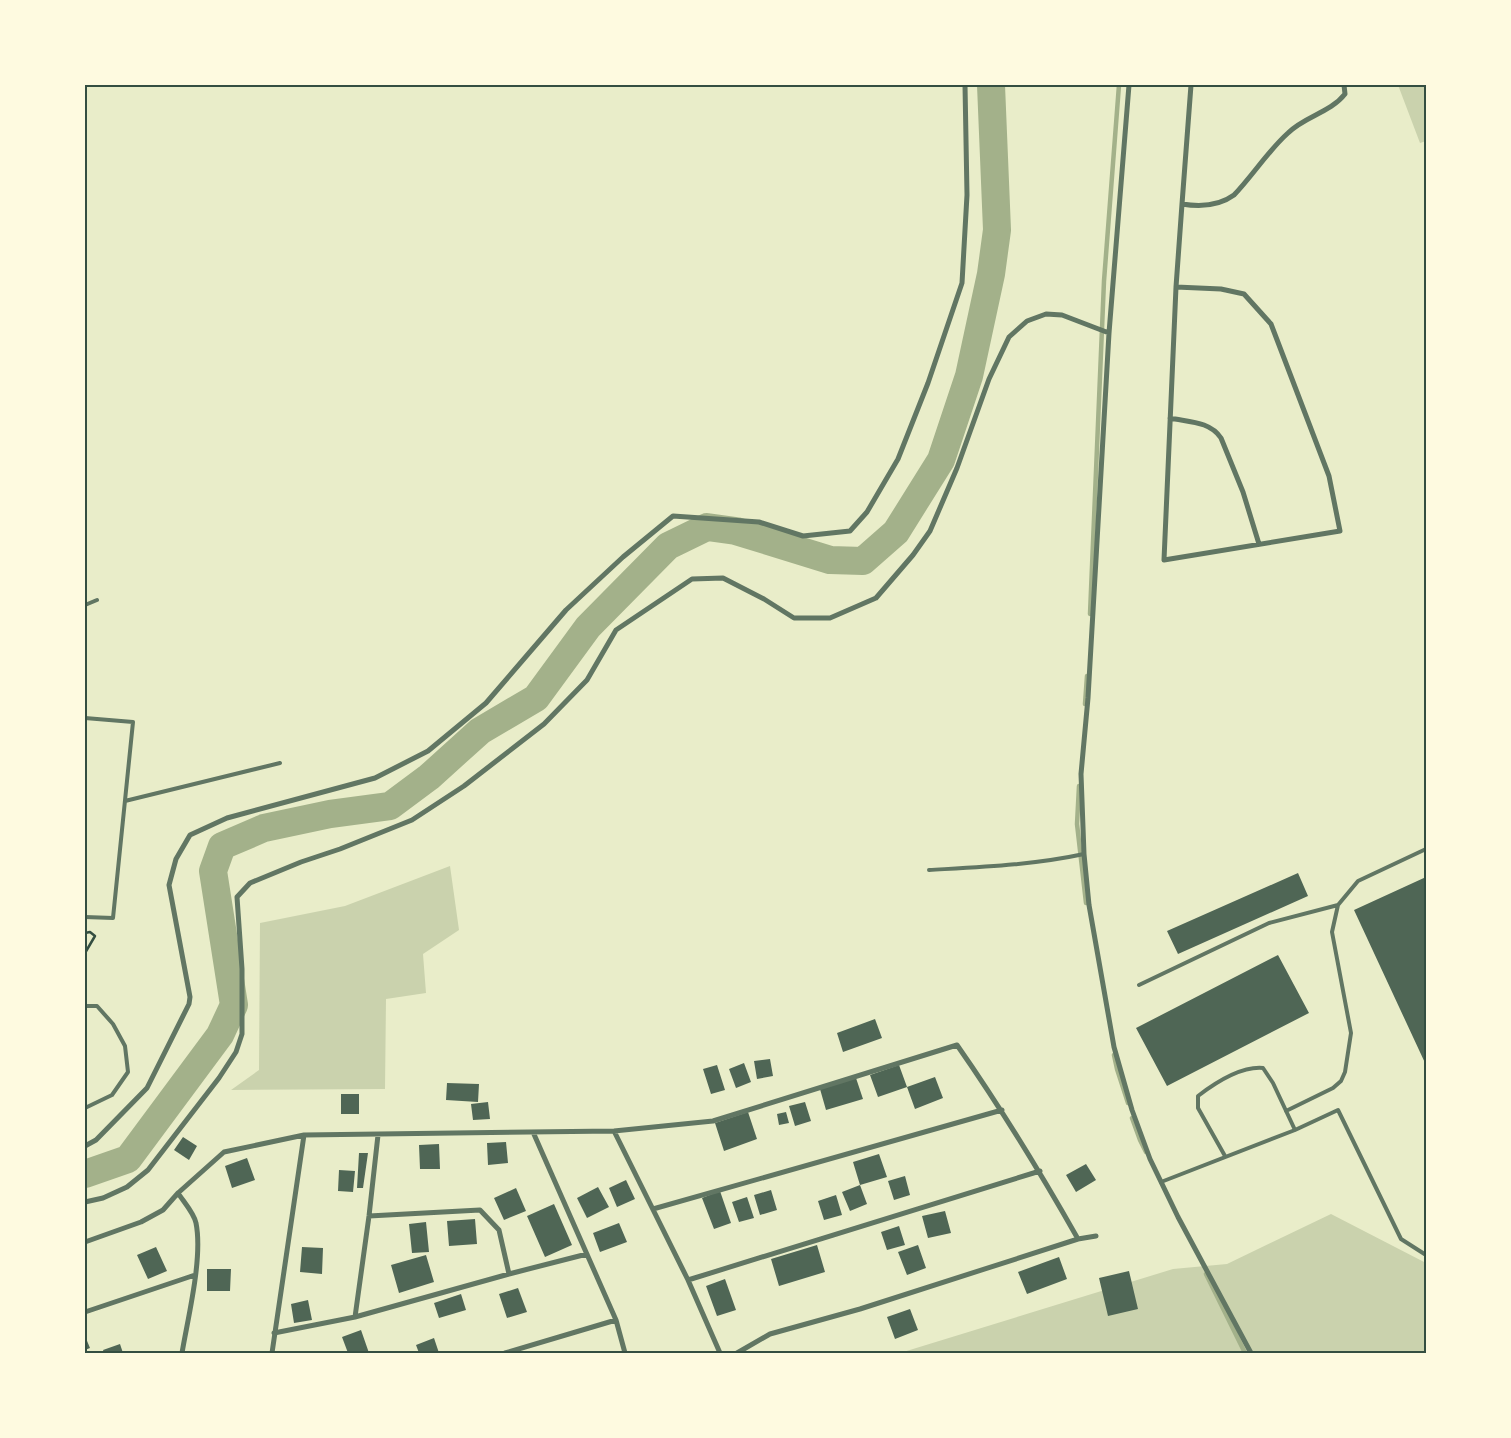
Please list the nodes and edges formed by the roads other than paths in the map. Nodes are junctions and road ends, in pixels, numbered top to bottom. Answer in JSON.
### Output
{"nodes":[{"id":1,"x":965,"y":85,"type":"edge"},
{"id":2,"x":1129,"y":85,"type":"edge"},
{"id":3,"x":1191,"y":85,"type":"edge"},
{"id":4,"x":1344,"y":85,"type":"edge"},
{"id":5,"x":1182,"y":204,"type":"junction"},
{"id":6,"x":1176,"y":287,"type":"junction"},
{"id":7,"x":1109,"y":332,"type":"junction"},
{"id":8,"x":1170,"y":418,"type":"junction"},
{"id":9,"x":1259,"y":544,"type":"junction"},
{"id":10,"x":97,"y":600,"type":"dead end"},
{"id":11,"x":85,"y":604,"type":"edge"},
{"id":12,"x":85,"y":718,"type":"edge"},
{"id":13,"x":280,"y":763,"type":"dead end"},
{"id":14,"x":125,"y":801,"type":"junction"},
{"id":15,"x":1426,"y":849,"type":"edge"},
{"id":16,"x":1084,"y":854,"type":"junction"},
{"id":17,"x":929,"y":870,"type":"dead end"},
{"id":18,"x":1338,"y":906,"type":"junction"},
{"id":19,"x":85,"y":917,"type":"edge"},
{"id":20,"x":1139,"y":984,"type":"dead end"},
{"id":21,"x":85,"y":1006,"type":"edge"},
{"id":22,"x":85,"y":1108,"type":"edge"},
{"id":23,"x":1002,"y":1110,"type":"junction"},
{"id":24,"x":1286,"y":1111,"type":"junction"},
{"id":25,"x":614,"y":1130,"type":"junction"},
{"id":26,"x":1294,"y":1130,"type":"junction"},
{"id":27,"x":533,"y":1132,"type":"junction"},
{"id":28,"x":304,"y":1135,"type":"junction"},
{"id":29,"x":378,"y":1135,"type":"junction"},
{"id":30,"x":85,"y":1146,"type":"edge"},
{"id":31,"x":1224,"y":1156,"type":"junction"},
{"id":32,"x":1040,"y":1171,"type":"junction"},
{"id":33,"x":1161,"y":1182,"type":"junction"},
{"id":34,"x":178,"y":1193,"type":"junction"},
{"id":35,"x":85,"y":1202,"type":"edge"},
{"id":36,"x":653,"y":1209,"type":"junction"},
{"id":37,"x":369,"y":1216,"type":"junction"},
{"id":38,"x":1096,"y":1236,"type":"dead end"},
{"id":39,"x":1078,"y":1239,"type":"junction"},
{"id":40,"x":85,"y":1242,"type":"edge"},
{"id":41,"x":587,"y":1254,"type":"junction"},
{"id":42,"x":1426,"y":1255,"type":"edge"},
{"id":43,"x":509,"y":1274,"type":"junction"},
{"id":44,"x":195,"y":1275,"type":"junction"},
{"id":45,"x":688,"y":1280,"type":"junction"},
{"id":46,"x":85,"y":1312,"type":"edge"},
{"id":47,"x":355,"y":1317,"type":"junction"},
{"id":48,"x":616,"y":1320,"type":"junction"},
{"id":49,"x":274,"y":1333,"type":"junction"},
{"id":50,"x":182,"y":1353,"type":"edge"},
{"id":51,"x":272,"y":1353,"type":"edge"},
{"id":52,"x":505,"y":1353,"type":"edge"},
{"id":53,"x":625,"y":1353,"type":"edge"},
{"id":54,"x":720,"y":1353,"type":"edge"},
{"id":55,"x":737,"y":1353,"type":"edge"},
{"id":56,"x":1251,"y":1353,"type":"edge"}],
"edges":[{"from":1,"to":30,"type":"street"},
{"from":2,"to":7,"type":"street"},
{"from":3,"to":5,"type":"street"},
{"from":4,"to":5,"type":"street"},
{"from":5,"to":6,"type":"street"},
{"from":6,"to":8,"type":"street"},
{"from":6,"to":9,"type":"street"},
{"from":7,"to":16,"type":"street"},
{"from":7,"to":35,"type":"street"},
{"from":8,"to":9,"type":"street"},
{"from":8,"to":9,"type":"street"},
{"from":10,"to":11,"type":"lane"},
{"from":12,"to":14,"type":"lane"},
{"from":13,"to":14,"type":"lane"},
{"from":14,"to":19,"type":"lane"},
{"from":15,"to":18,"type":"lane"},
{"from":16,"to":17,"type":"lane"},
{"from":16,"to":33,"type":"street"},
{"from":18,"to":20,"type":"lane"},
{"from":18,"to":24,"type":"lane"},
{"from":21,"to":22,"type":"lane"},
{"from":23,"to":25,"type":"street"},
{"from":23,"to":32,"type":"street"},
{"from":23,"to":36,"type":"street"},
{"from":24,"to":26,"type":"lane"},
{"from":24,"to":31,"type":"lane"},
{"from":25,"to":27,"type":"street"},
{"from":25,"to":36,"type":"street"},
{"from":26,"to":31,"type":"lane"},
{"from":26,"to":42,"type":"lane"},
{"from":27,"to":29,"type":"street"},
{"from":27,"to":41,"type":"street"},
{"from":28,"to":29,"type":"street"},
{"from":28,"to":34,"type":"street"},
{"from":28,"to":49,"type":"street"},
{"from":29,"to":37,"type":"street"},
{"from":31,"to":33,"type":"lane"},
{"from":32,"to":39,"type":"street"},
{"from":32,"to":45,"type":"street"},
{"from":33,"to":56,"type":"street"},
{"from":34,"to":40,"type":"street"},
{"from":34,"to":44,"type":"street"},
{"from":36,"to":45,"type":"street"},
{"from":37,"to":43,"type":"street"},
{"from":37,"to":47,"type":"street"},
{"from":38,"to":39,"type":"street"},
{"from":39,"to":55,"type":"street"},
{"from":41,"to":43,"type":"street"},
{"from":41,"to":48,"type":"street"},
{"from":43,"to":47,"type":"street"},
{"from":44,"to":46,"type":"street"},
{"from":44,"to":50,"type":"street"},
{"from":45,"to":54,"type":"street"},
{"from":47,"to":49,"type":"street"},
{"from":48,"to":52,"type":"street"},
{"from":48,"to":53,"type":"street"},
{"from":49,"to":51,"type":"street"}]}
